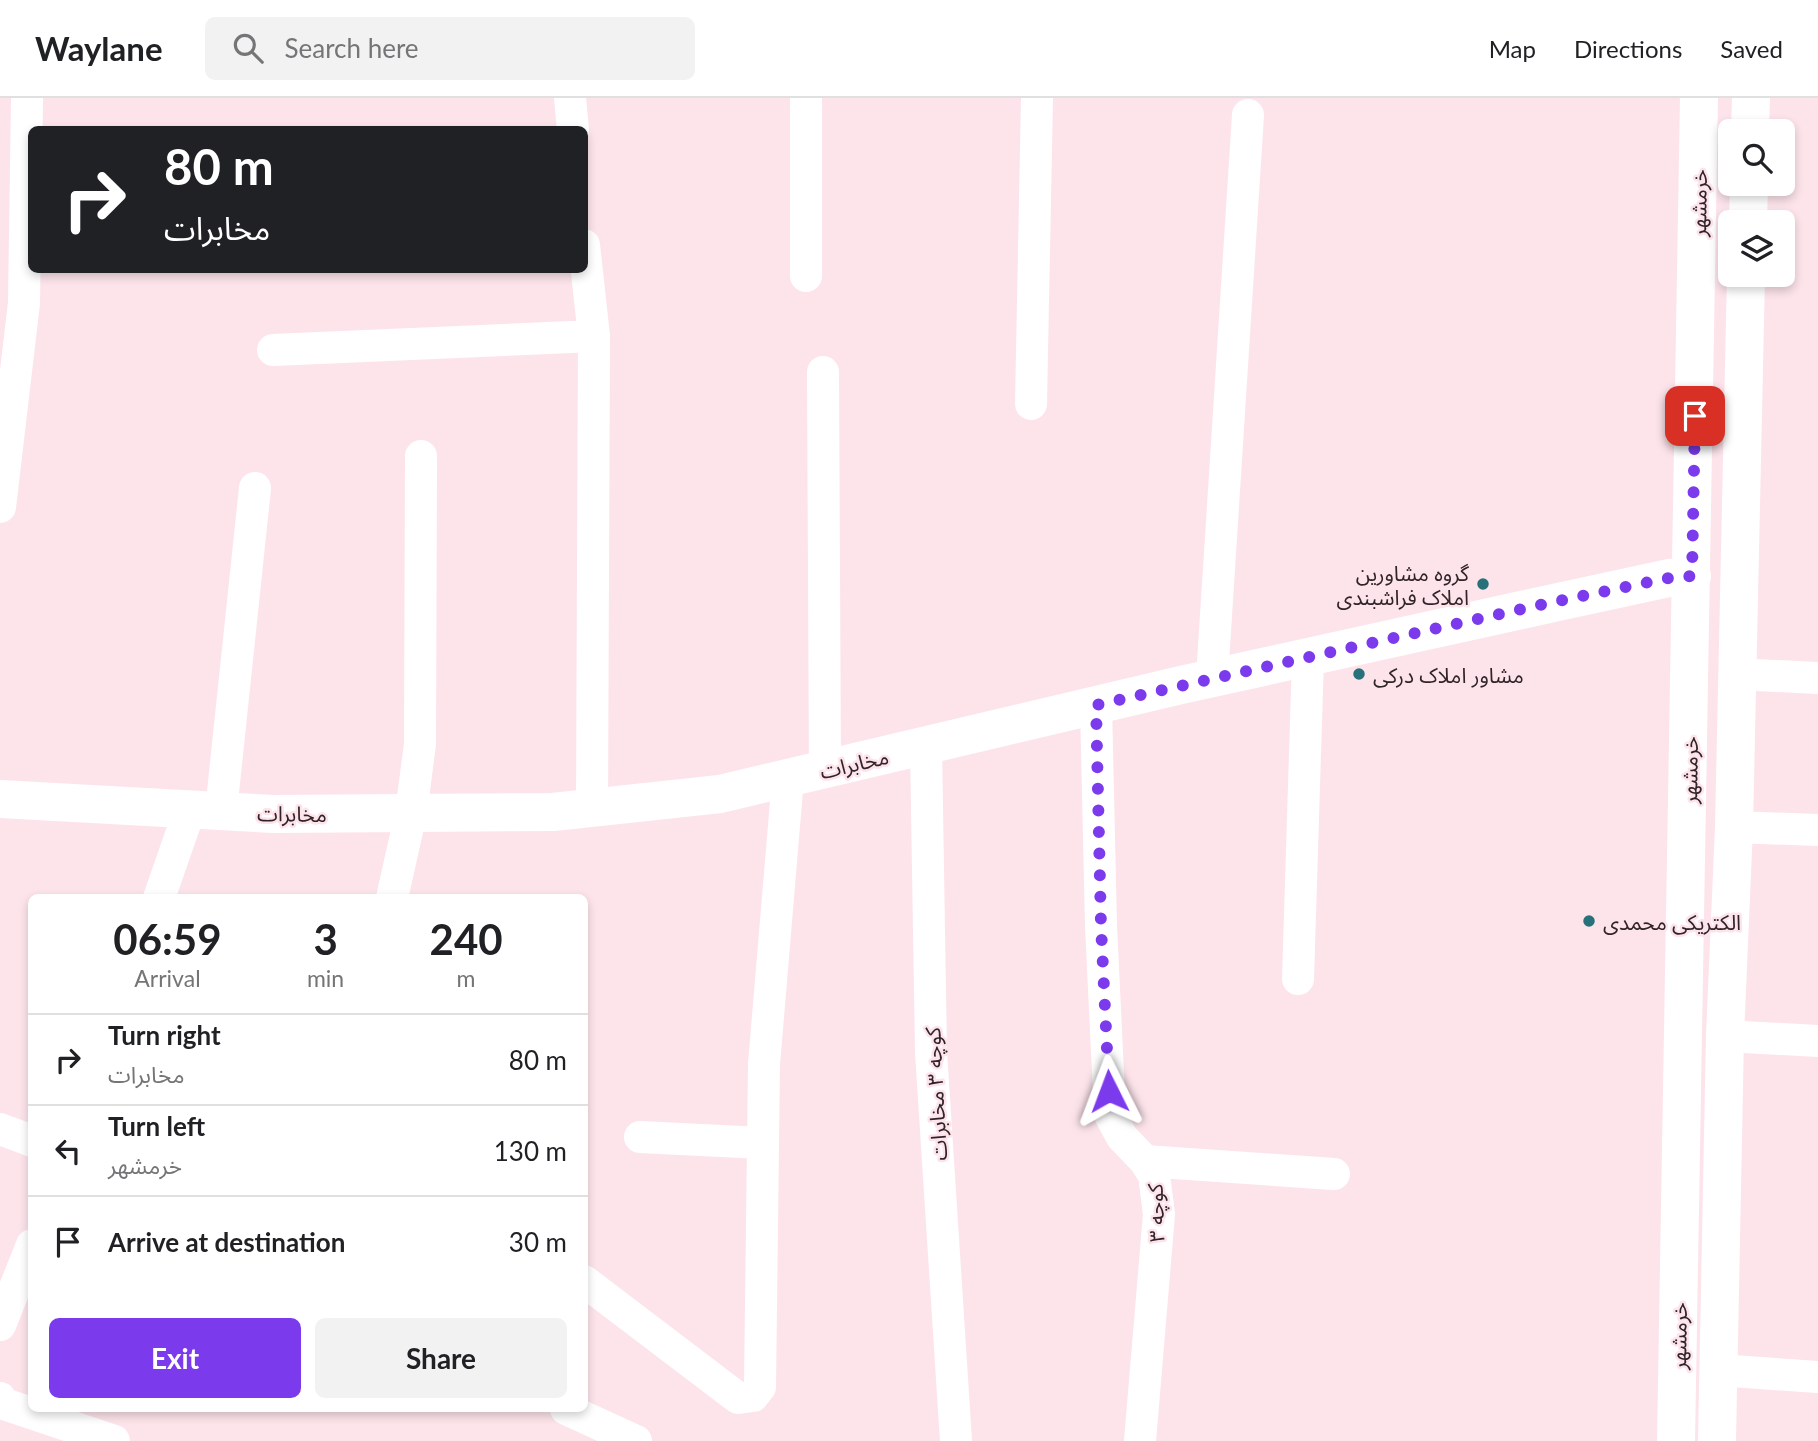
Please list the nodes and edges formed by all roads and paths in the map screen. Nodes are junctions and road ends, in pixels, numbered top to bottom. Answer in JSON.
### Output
{"nodes":[{"id":1,"x":27,"y":98,"type":"edge"},
{"id":2,"x":570,"y":98,"type":"edge"},
{"id":3,"x":806,"y":98,"type":"edge"},
{"id":4,"x":1037,"y":98,"type":"edge"},
{"id":5,"x":1699,"y":98,"type":"edge"},
{"id":6,"x":1751,"y":98,"type":"edge"},
{"id":7,"x":1248,"y":115,"type":"dead end"},
{"id":8,"x":1750,"y":119,"type":"edge"},
{"id":9,"x":573,"y":126,"type":"edge"},
{"id":10,"x":587,"y":273,"type":"edge"},
{"id":11,"x":806,"y":276,"type":"dead end"},
{"id":12,"x":1746,"y":287,"type":"edge"},
{"id":13,"x":594,"y":336,"type":"junction"},
{"id":14,"x":273,"y":349,"type":"dead end"},
{"id":15,"x":823,"y":372,"type":"dead end"},
{"id":16,"x":1031,"y":404,"type":"dead end"},
{"id":17,"x":421,"y":456,"type":"dead end"},
{"id":18,"x":255,"y":488,"type":"dead end"},
{"id":19,"x":0,"y":507,"type":"edge"},
{"id":20,"x":1692,"y":576,"type":"junction"},
{"id":21,"x":1308,"y":657,"type":"junction"},
{"id":22,"x":1736,"y":674,"type":"junction"},
{"id":23,"x":1212,"y":678,"type":"junction"},
{"id":24,"x":1818,"y":678,"type":"edge"},
{"id":25,"x":1096,"y":705,"type":"junction"},
{"id":26,"x":926,"y":746,"type":"junction"},
{"id":27,"x":825,"y":770,"type":"junction"},
{"id":28,"x":788,"y":778,"type":"junction"},
{"id":29,"x":0,"y":799,"type":"edge"},
{"id":30,"x":592,"y":808,"type":"junction"},
{"id":31,"x":205,"y":810,"type":"junction"},
{"id":32,"x":411,"y":813,"type":"junction"},
{"id":33,"x":1734,"y":827,"type":"junction"},
{"id":34,"x":1818,"y":830,"type":"edge"},
{"id":35,"x":161,"y":894,"type":"edge"},
{"id":36,"x":393,"y":894,"type":"edge"},
{"id":37,"x":1298,"y":979,"type":"dead end"},
{"id":38,"x":1725,"y":1036,"type":"junction"},
{"id":39,"x":1818,"y":1041,"type":"edge"},
{"id":40,"x":0,"y":1129,"type":"edge"},
{"id":41,"x":640,"y":1137,"type":"dead end"},
{"id":42,"x":28,"y":1140,"type":"edge"},
{"id":43,"x":762,"y":1143,"type":"junction"},
{"id":44,"x":1145,"y":1161,"type":"junction"},
{"id":45,"x":1334,"y":1174,"type":"dead end"},
{"id":46,"x":28,"y":1255,"type":"edge"},
{"id":47,"x":588,"y":1285,"type":"edge"},
{"id":48,"x":0,"y":1325,"type":"edge"},
{"id":49,"x":1718,"y":1370,"type":"junction"},
{"id":50,"x":1818,"y":1377,"type":"edge"},
{"id":51,"x":0,"y":1398,"type":"edge"},
{"id":52,"x":573,"y":1412,"type":"edge"},
{"id":53,"x":114,"y":1441,"type":"edge"},
{"id":54,"x":636,"y":1441,"type":"edge"},
{"id":55,"x":956,"y":1441,"type":"edge"},
{"id":56,"x":1140,"y":1441,"type":"edge"},
{"id":57,"x":1676,"y":1441,"type":"edge"},
{"id":58,"x":1717,"y":1441,"type":"edge"}],
"edges":[{"from":1,"to":19,"type":"street"},
{"from":2,"to":9,"type":"street"},
{"from":3,"to":11,"type":"street"},
{"from":4,"to":16,"type":"street"},
{"from":5,"to":20,"type":"main road","name":"خرمشهر"},
{"from":6,"to":8,"type":"main road"},
{"from":7,"to":23,"type":"street"},
{"from":10,"to":13,"type":"street"},
{"from":12,"to":22,"type":"main road"},
{"from":13,"to":14,"type":"street"},
{"from":13,"to":30,"type":"street"},
{"from":15,"to":27,"type":"street"},
{"from":17,"to":32,"type":"street"},
{"from":18,"to":31,"type":"street"},
{"from":20,"to":21,"type":"main road","name":"مخابرات"},
{"from":20,"to":57,"type":"main road","name":"خرمشهر"},
{"from":21,"to":23,"type":"main road","name":"مخابرات"},
{"from":21,"to":37,"type":"street"},
{"from":22,"to":24,"type":"street"},
{"from":22,"to":33,"type":"main road"},
{"from":23,"to":25,"type":"main road","name":"مخابرات"},
{"from":25,"to":26,"type":"main road","name":"مخابرات"},
{"from":25,"to":44,"type":"street","name":"کوچه ۳"},
{"from":26,"to":27,"type":"main road","name":"مخابرات"},
{"from":26,"to":55,"type":"street","name":"کوچه ۳ مخابرات"},
{"from":27,"to":28,"type":"main road","name":"مخابرات"},
{"from":28,"to":30,"type":"main road","name":"مخابرات"},
{"from":28,"to":43,"type":"street"},
{"from":29,"to":31,"type":"main road","name":"مخابرات"},
{"from":30,"to":32,"type":"main road","name":"مخابرات"},
{"from":31,"to":32,"type":"main road","name":"مخابرات"},
{"from":31,"to":35,"type":"street"},
{"from":32,"to":36,"type":"street"},
{"from":33,"to":34,"type":"street"},
{"from":33,"to":38,"type":"main road"},
{"from":38,"to":39,"type":"street"},
{"from":38,"to":49,"type":"main road"},
{"from":40,"to":42,"type":"street"},
{"from":41,"to":43,"type":"street"},
{"from":43,"to":47,"type":"street"},
{"from":44,"to":45,"type":"street"},
{"from":44,"to":56,"type":"street","name":"کوچه ۳"},
{"from":46,"to":48,"type":"street"},
{"from":49,"to":50,"type":"street"},
{"from":49,"to":58,"type":"main road"},
{"from":51,"to":53,"type":"street"},
{"from":52,"to":54,"type":"street"}]}
